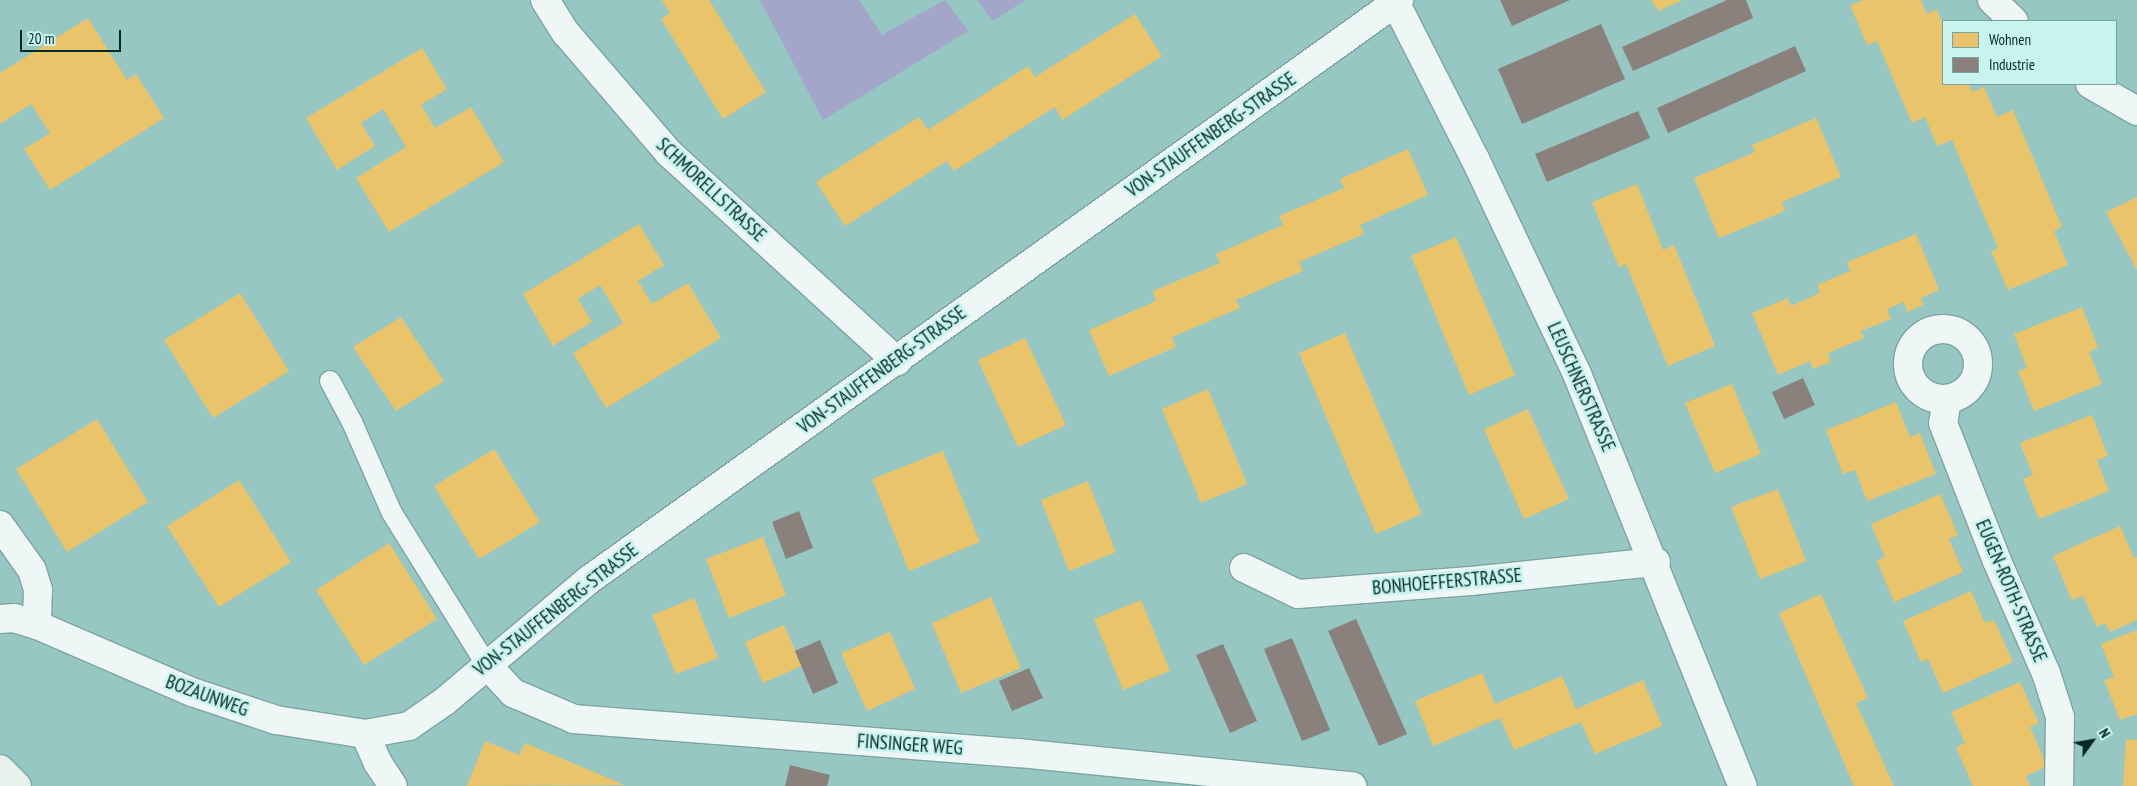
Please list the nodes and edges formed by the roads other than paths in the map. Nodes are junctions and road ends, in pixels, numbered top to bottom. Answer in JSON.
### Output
{"nodes":[{"id":1,"x":545,"y":0,"type":"edge"},
{"id":2,"x":1992,"y":0,"type":"edge"},
{"id":3,"x":1396,"y":1,"type":"edge"},
{"id":4,"x":2013,"y":20,"type":"edge"},
{"id":5,"x":2092,"y":85,"type":"edge"},
{"id":6,"x":2137,"y":111,"type":"edge"},
{"id":7,"x":897,"y":361,"type":"junction"},
{"id":8,"x":330,"y":381,"type":"dead end"},
{"id":9,"x":1947,"y":399,"type":"dead end"},
{"id":10,"x":0,"y":525,"type":"edge"},
{"id":11,"x":1656,"y":562,"type":"junction"},
{"id":12,"x":1244,"y":568,"type":"dead end"},
{"id":13,"x":0,"y":618,"type":"edge"},
{"id":14,"x":37,"y":625,"type":"junction"},
{"id":15,"x":486,"y":664,"type":"junction"},
{"id":16,"x":365,"y":734,"type":"junction"},
{"id":17,"x":0,"y":769,"type":"edge"},
{"id":18,"x":0,"y":776,"type":"edge"},
{"id":19,"x":5,"y":786,"type":"edge"},
{"id":20,"x":17,"y":786,"type":"edge"},
{"id":21,"x":393,"y":786,"type":"edge"},
{"id":22,"x":1352,"y":786,"type":"edge"},
{"id":23,"x":1743,"y":786,"type":"edge"},
{"id":24,"x":2059,"y":786,"type":"edge"}],
"edges":[{"from":1,"to":7,"type":"street","name":"SCHMORELLSTRASSE"},
{"from":2,"to":4,"type":"street"},
{"from":3,"to":7,"type":"street","name":"VON-STAUFFENBERG-STRASSE"},
{"from":3,"to":11,"type":"street","name":"LEUSCHNERSTRASSE"},
{"from":5,"to":6,"type":"street"},
{"from":7,"to":15,"type":"street","name":"VON-STAUFFENBERG-STRASSE"},
{"from":8,"to":15,"type":"lane"},
{"from":9,"to":24,"type":"street","name":"EUGEN-ROTH-STRASSE"},
{"from":10,"to":14,"type":"street"},
{"from":11,"to":12,"type":"street","name":"BONHOEFFERSTRASSE"},
{"from":11,"to":23,"type":"street","name":"LEUSCHNERSTRASSE"},
{"from":13,"to":14,"type":"street","name":"BOZAUNWEG"},
{"from":14,"to":16,"type":"street","name":"BOZAUNWEG"},
{"from":15,"to":16,"type":"street","name":"VON-STAUFFENBERG-STRASSE"},
{"from":15,"to":22,"type":"street","name":"FINSINGER WEG"},
{"from":16,"to":21,"type":"street"},
{"from":17,"to":20,"type":"main road"},
{"from":18,"to":19,"type":"main road"}]}
